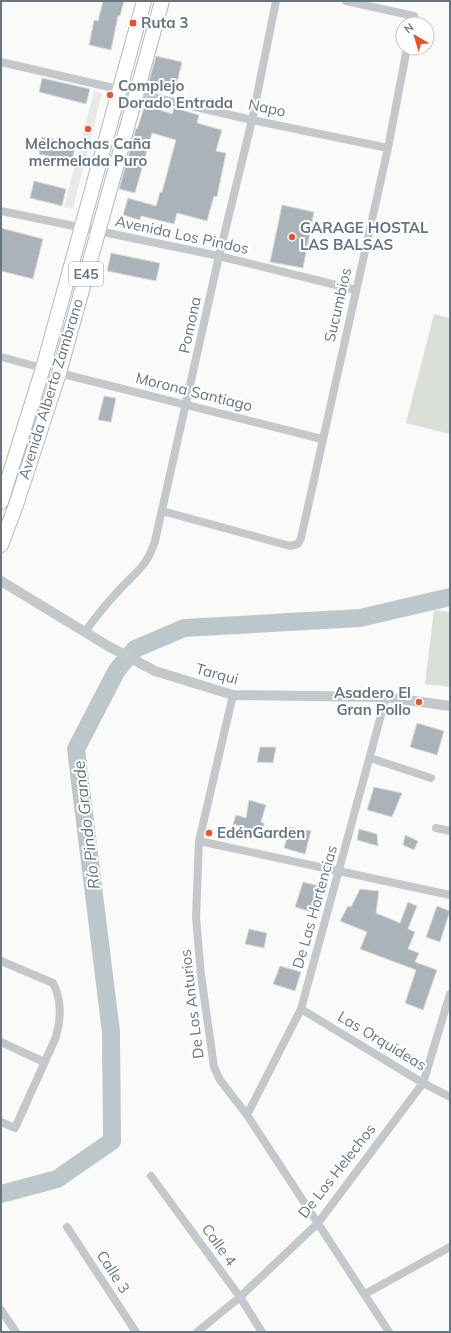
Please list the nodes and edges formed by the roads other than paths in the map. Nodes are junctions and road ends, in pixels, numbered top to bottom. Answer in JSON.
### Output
{"nodes":[{"id":1,"x":144,"y":1,"type":"edge"},
{"id":2,"x":162,"y":1,"type":"edge"},
{"id":3,"x":276,"y":1,"type":"edge"},
{"id":4,"x":346,"y":1,"type":"edge"},
{"id":5,"x":399,"y":16,"type":"edge"},
{"id":6,"x":405,"y":56,"type":"edge"},
{"id":7,"x":1,"y":62,"type":"edge"},
{"id":8,"x":120,"y":88,"type":"junction"},
{"id":9,"x":137,"y":92,"type":"junction"},
{"id":10,"x":252,"y":120,"type":"junction"},
{"id":11,"x":388,"y":148,"type":"junction"},
{"id":12,"x":1,"y":211,"type":"edge"},
{"id":13,"x":80,"y":228,"type":"junction"},
{"id":14,"x":99,"y":232,"type":"junction"},
{"id":15,"x":219,"y":256,"type":"junction"},
{"id":16,"x":356,"y":290,"type":"junction"},
{"id":17,"x":1,"y":357,"type":"edge"},
{"id":18,"x":43,"y":368,"type":"junction"},
{"id":19,"x":59,"y":372,"type":"junction"},
{"id":20,"x":187,"y":405,"type":"junction"},
{"id":21,"x":322,"y":439,"type":"junction"},
{"id":22,"x":1,"y":502,"type":"edge"},
{"id":23,"x":162,"y":512,"type":"junction"},
{"id":24,"x":1,"y":544,"type":"edge"},
{"id":25,"x":1,"y":581,"type":"edge"},
{"id":26,"x":85,"y":632,"type":"junction"},
{"id":27,"x":233,"y":695,"type":"junction"},
{"id":28,"x":386,"y":697,"type":"junction"},
{"id":29,"x":450,"y":706,"type":"edge"},
{"id":30,"x":370,"y":758,"type":"junction"},
{"id":31,"x":431,"y":778,"type":"dead end"},
{"id":32,"x":436,"y":828,"type":"dead end"},
{"id":33,"x":450,"y":831,"type":"edge"},
{"id":34,"x":199,"y":841,"type":"junction"},
{"id":35,"x":340,"y":872,"type":"junction"},
{"id":36,"x":450,"y":895,"type":"edge"},
{"id":37,"x":1,"y":961,"type":"edge"},
{"id":38,"x":450,"y":994,"type":"edge"},
{"id":39,"x":301,"y":1008,"type":"junction"},
{"id":40,"x":1,"y":1042,"type":"edge"},
{"id":41,"x":44,"y":1062,"type":"junction"},
{"id":42,"x":423,"y":1083,"type":"junction"},
{"id":43,"x":450,"y":1097,"type":"edge"},
{"id":44,"x":247,"y":1115,"type":"junction"},
{"id":45,"x":1,"y":1122,"type":"edge"},
{"id":46,"x":151,"y":1176,"type":"dead end"},
{"id":47,"x":318,"y":1223,"type":"junction"},
{"id":48,"x":67,"y":1227,"type":"dead end"},
{"id":49,"x":450,"y":1247,"type":"edge"},
{"id":50,"x":365,"y":1294,"type":"junction"},
{"id":51,"x":240,"y":1297,"type":"junction"},
{"id":52,"x":1,"y":1310,"type":"edge"},
{"id":53,"x":16,"y":1332,"type":"edge"},
{"id":54,"x":136,"y":1332,"type":"edge"},
{"id":55,"x":197,"y":1332,"type":"edge"},
{"id":56,"x":262,"y":1332,"type":"edge"},
{"id":57,"x":389,"y":1332,"type":"edge"}],
"edges":[{"from":1,"to":8,"type":"highway","name":"Avenida Alberto Zambrano","number":"E45"},
{"from":2,"to":9,"type":"highway","name":"Avenida Alberto Zambrano","number":"E45"},
{"from":3,"to":10,"type":"street","name":"Pomona"},
{"from":4,"to":5,"type":"street"},
{"from":6,"to":11,"type":"street","name":"Sucumbios"},
{"from":7,"to":8,"type":"street","name":"Napo"},
{"from":8,"to":9,"type":"street","name":"Napo"},
{"from":8,"to":13,"type":"highway","name":"Avenida Alberto Zambrano","number":"E45"},
{"from":9,"to":10,"type":"street","name":"Napo"},
{"from":9,"to":14,"type":"highway","name":"Avenida Alberto Zambrano","number":"E45"},
{"from":10,"to":11,"type":"street","name":"Napo"},
{"from":10,"to":15,"type":"street","name":"Pomona"},
{"from":11,"to":16,"type":"street","name":"Sucumbios"},
{"from":12,"to":13,"type":"street","name":"Avenida Los Pindos"},
{"from":13,"to":14,"type":"street","name":"Avenida Los Pindos"},
{"from":13,"to":18,"type":"highway","name":"Avenida Alberto Zambrano","number":"E45"},
{"from":14,"to":15,"type":"street","name":"Avenida Los Pindos"},
{"from":14,"to":19,"type":"highway","name":"Avenida Alberto Zambrano","number":"E45"},
{"from":15,"to":16,"type":"street","name":"Avenida Los Pindos"},
{"from":15,"to":20,"type":"street","name":"Pomona"},
{"from":16,"to":21,"type":"street","name":"Sucumbios"},
{"from":17,"to":18,"type":"street"},
{"from":18,"to":22,"type":"highway","name":"Avenida Alberto Zambrano","number":"E45"},
{"from":19,"to":20,"type":"street","name":"Morona Santiago"},
{"from":19,"to":24,"type":"highway","name":"Avenida Alberto Zambrano","number":"E45"},
{"from":20,"to":21,"type":"street","name":"Morona Santiago"},
{"from":20,"to":23,"type":"street","name":"Pomona"},
{"from":21,"to":23,"type":"street","name":"Sucumbios"},
{"from":23,"to":26,"type":"street","name":"Pomona"},
{"from":25,"to":26,"type":"street","name":"Tarqui"},
{"from":26,"to":27,"type":"street","name":"Tarqui"},
{"from":27,"to":28,"type":"street","name":"Tarqui"},
{"from":27,"to":34,"type":"street","name":"De Los Anturios"},
{"from":28,"to":29,"type":"street","name":"Tarqui"},
{"from":28,"to":30,"type":"street","name":"De Las Hortencias"},
{"from":30,"to":31,"type":"street"},
{"from":30,"to":35,"type":"street","name":"De Las Hortencias"},
{"from":32,"to":33,"type":"street"},
{"from":34,"to":35,"type":"street"},
{"from":34,"to":44,"type":"street","name":"De Los Anturios"},
{"from":35,"to":36,"type":"street"},
{"from":35,"to":39,"type":"street","name":"De Las Hortencias"},
{"from":37,"to":41,"type":"street"},
{"from":38,"to":42,"type":"street","name":"De Los Helechos"},
{"from":39,"to":42,"type":"street","name":"Las Orquideas"},
{"from":39,"to":44,"type":"street","name":"De Las Hortencias"},
{"from":40,"to":41,"type":"street"},
{"from":41,"to":45,"type":"street"},
{"from":42,"to":43,"type":"street","name":"Las Orquideas"},
{"from":42,"to":47,"type":"street","name":"De Los Helechos"},
{"from":44,"to":47,"type":"street","name":"De Los Anturios"},
{"from":46,"to":51,"type":"street","name":"Calle 4"},
{"from":47,"to":50,"type":"street","name":"De Los Anturios"},
{"from":47,"to":51,"type":"street","name":"De Los Helechos"},
{"from":48,"to":54,"type":"street","name":"Calle 3"},
{"from":49,"to":50,"type":"street"},
{"from":50,"to":57,"type":"street","name":"De Los Anturios"},
{"from":51,"to":55,"type":"street","name":"De Los Helechos"},
{"from":51,"to":56,"type":"street","name":"Calle 4"},
{"from":52,"to":53,"type":"street"}]}
